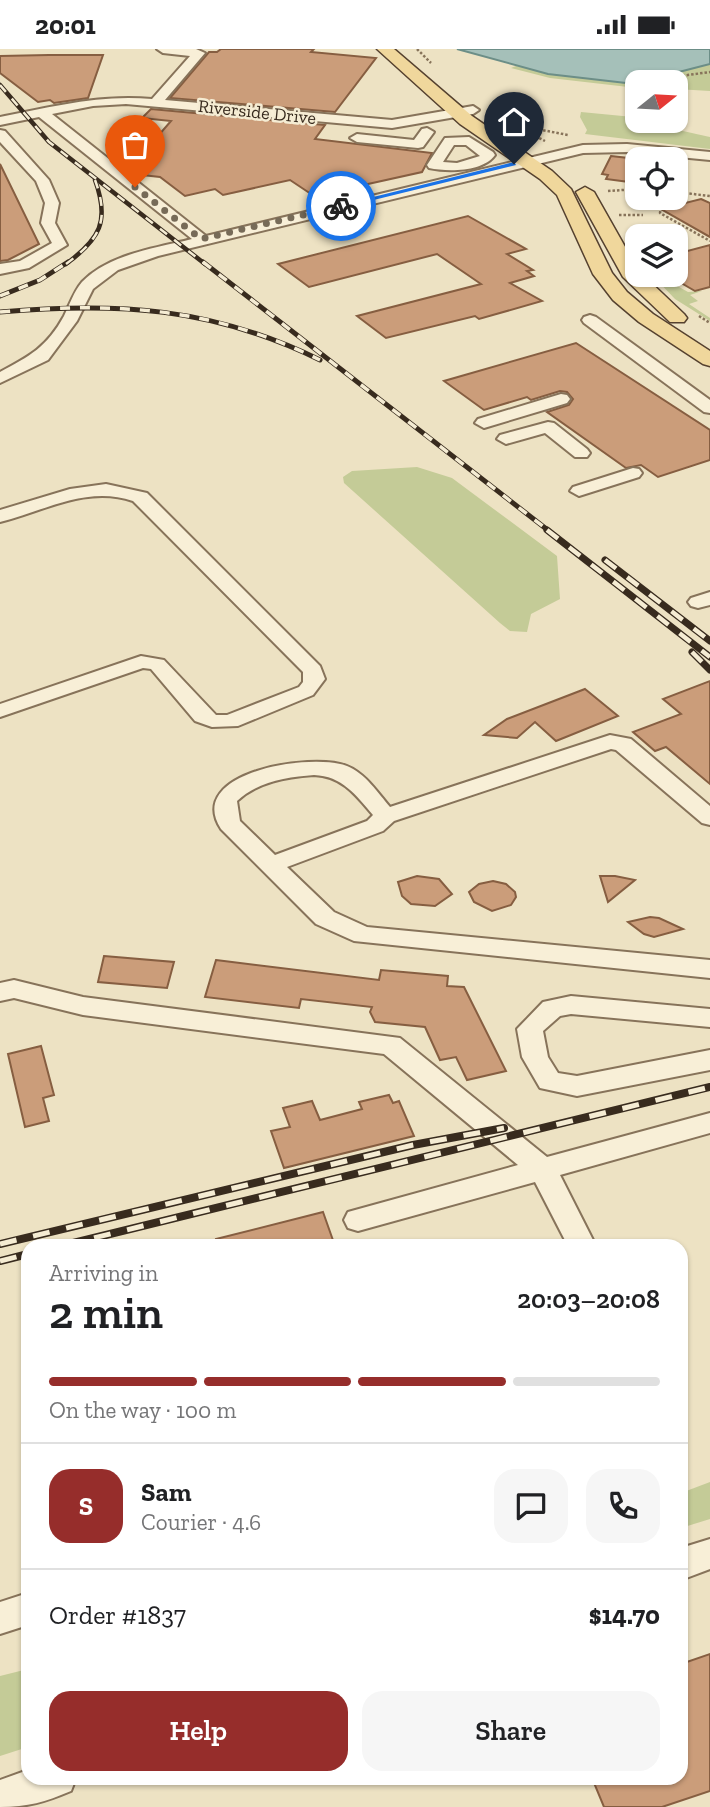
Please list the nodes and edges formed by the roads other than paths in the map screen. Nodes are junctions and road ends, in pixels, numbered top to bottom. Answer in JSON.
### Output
{"nodes":[{"id":1,"x":163,"y":49,"type":"edge"},
{"id":2,"x":385,"y":49,"type":"edge"},
{"id":3,"x":403,"y":49,"type":"edge"},
{"id":4,"x":156,"y":102,"type":"junction"},
{"id":5,"x":7,"y":104,"type":"dead end"},
{"id":6,"x":465,"y":112,"type":"junction"},
{"id":7,"x":42,"y":113,"type":"junction"},
{"id":8,"x":22,"y":117,"type":"junction"},
{"id":9,"x":0,"y":121,"type":"edge"},
{"id":10,"x":353,"y":121,"type":"junction"},
{"id":11,"x":410,"y":123,"type":"junction"},
{"id":12,"x":426,"y":132,"type":"junction"},
{"id":13,"x":0,"y":134,"type":"edge"},
{"id":14,"x":462,"y":141,"type":"junction"},
{"id":15,"x":550,"y":151,"type":"junction"},
{"id":16,"x":710,"y":156,"type":"edge"},
{"id":17,"x":527,"y":161,"type":"junction"},
{"id":18,"x":464,"y":169,"type":"junction"},
{"id":19,"x":201,"y":239,"type":"junction"},
{"id":20,"x":0,"y":269,"type":"edge"},
{"id":21,"x":590,"y":320,"type":"dead end"},
{"id":22,"x":708,"y":352,"type":"edge"},
{"id":23,"x":0,"y":378,"type":"edge"},
{"id":24,"x":561,"y":399,"type":"dead end"},
{"id":25,"x":710,"y":408,"type":"edge"},
{"id":26,"x":484,"y":423,"type":"dead end"},
{"id":27,"x":506,"y":439,"type":"dead end"},
{"id":28,"x":581,"y":453,"type":"dead end"},
{"id":29,"x":634,"y":473,"type":"dead end"},
{"id":30,"x":579,"y":491,"type":"dead end"},
{"id":31,"x":0,"y":516,"type":"edge"},
{"id":32,"x":0,"y":711,"type":"edge"},
{"id":33,"x":386,"y":816,"type":"junction"},
{"id":34,"x":710,"y":818,"type":"edge"},
{"id":35,"x":271,"y":865,"type":"junction"},
{"id":36,"x":710,"y":969,"type":"edge"},
{"id":37,"x":0,"y":992,"type":"edge"},
{"id":38,"x":710,"y":1017,"type":"edge"},
{"id":39,"x":710,"y":1059,"type":"edge"},
{"id":40,"x":710,"y":1123,"type":"edge"},
{"id":41,"x":542,"y":1170,"type":"junction"},
{"id":42,"x":358,"y":1220,"type":"dead end"},
{"id":43,"x":578,"y":1239,"type":"edge"},
{"id":44,"x":710,"y":1554,"type":"edge"},
{"id":45,"x":688,"y":1562,"type":"edge"},
{"id":46,"x":21,"y":1611,"type":"edge"},
{"id":47,"x":0,"y":1618,"type":"edge"},
{"id":48,"x":37,"y":1785,"type":"edge"},
{"id":49,"x":0,"y":1797,"type":"edge"}],
"edges":[{"from":1,"to":4,"type":"street"},
{"from":2,"to":6,"type":"main road"},
{"from":3,"to":6,"type":"main road"},
{"from":4,"to":7,"type":"street","name":"Riverside Drive"},
{"from":4,"to":10,"type":"street","name":"Riverside Drive"},
{"from":5,"to":8,"type":"street"},
{"from":6,"to":11,"type":"street","name":"Riverside Drive"},
{"from":6,"to":15,"type":"main road"},
{"from":6,"to":17,"type":"main road"},
{"from":7,"to":8,"type":"street","name":"Riverside Drive"},
{"from":7,"to":19,"type":"street"},
{"from":8,"to":9,"type":"street","name":"Riverside Drive"},
{"from":10,"to":11,"type":"street","name":"Riverside Drive"},
{"from":10,"to":12,"type":"street"},
{"from":11,"to":12,"type":"street"},
{"from":12,"to":14,"type":"street"},
{"from":13,"to":20,"type":"street"},
{"from":14,"to":18,"type":"street"},
{"from":14,"to":18,"type":"street"},
{"from":14,"to":18,"type":"street"},
{"from":15,"to":16,"type":"street"},
{"from":15,"to":17,"type":"street"},
{"from":15,"to":22,"type":"main road"},
{"from":17,"to":18,"type":"street"},
{"from":17,"to":22,"type":"main road"},
{"from":18,"to":19,"type":"street"},
{"from":19,"to":23,"type":"street"},
{"from":21,"to":25,"type":"street"},
{"from":24,"to":26,"type":"street"},
{"from":27,"to":28,"type":"street"},
{"from":29,"to":30,"type":"street"},
{"from":31,"to":32,"type":"street"},
{"from":33,"to":34,"type":"street"},
{"from":33,"to":35,"type":"street"},
{"from":33,"to":35,"type":"street"},
{"from":35,"to":36,"type":"street"},
{"from":37,"to":41,"type":"street"},
{"from":38,"to":39,"type":"street"},
{"from":40,"to":41,"type":"street"},
{"from":41,"to":42,"type":"street"},
{"from":41,"to":43,"type":"street"},
{"from":44,"to":45,"type":"street"},
{"from":46,"to":47,"type":"street"},
{"from":48,"to":49,"type":"street"}]}
